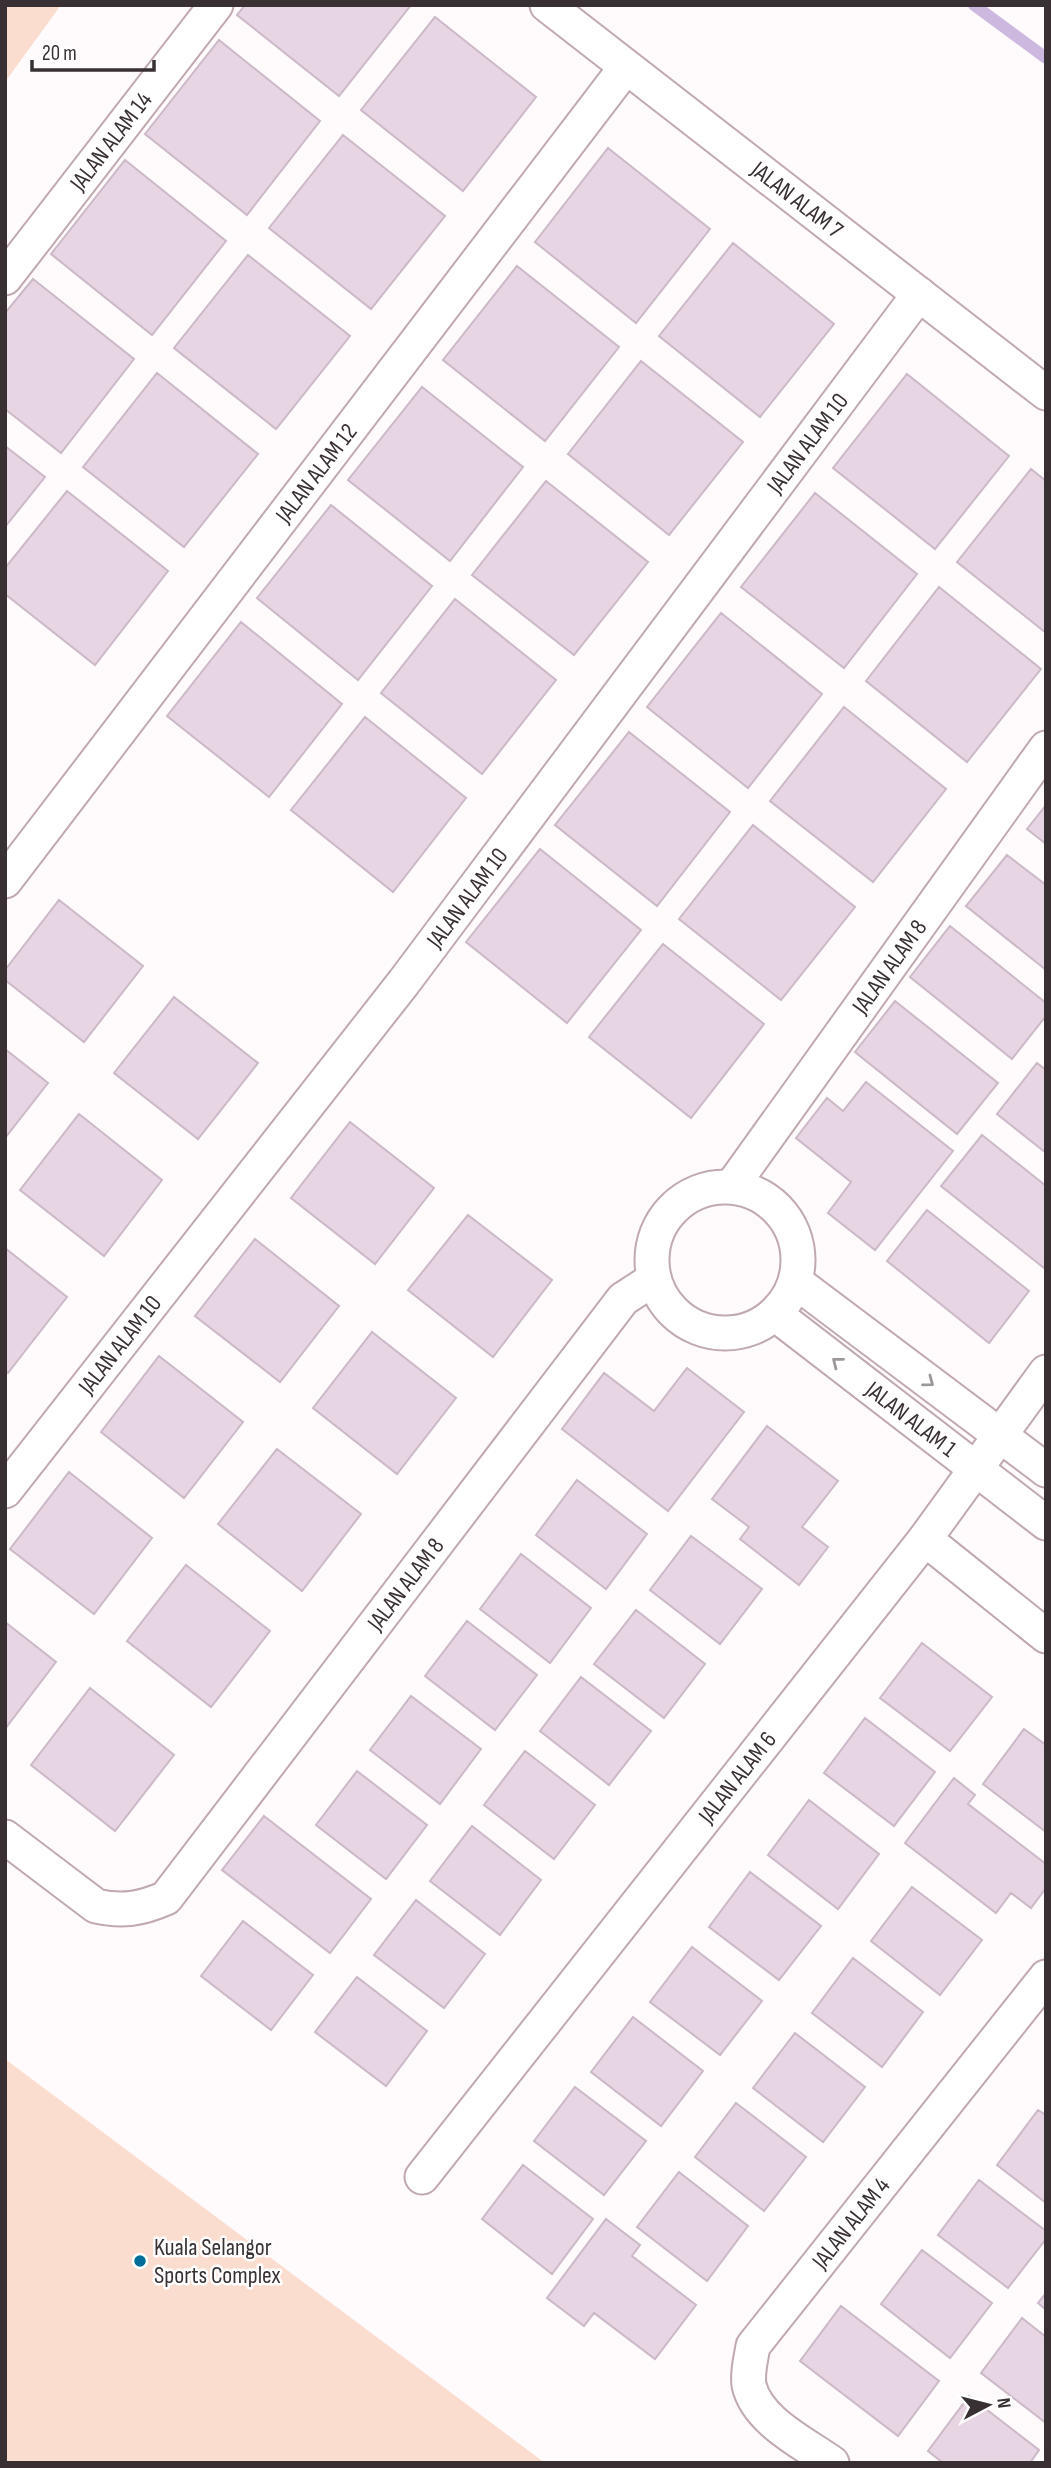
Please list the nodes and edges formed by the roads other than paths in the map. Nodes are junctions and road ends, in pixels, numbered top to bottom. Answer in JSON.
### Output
{"nodes":[{"id":1,"x":216,"y":5,"type":"edge"},
{"id":2,"x":547,"y":5,"type":"edge"},
{"id":3,"x":626,"y":66,"type":"junction"},
{"id":4,"x":5,"y":278,"type":"edge"},
{"id":5,"x":919,"y":294,"type":"junction"},
{"id":6,"x":1046,"y":393,"type":"edge"},
{"id":7,"x":1046,"y":748,"type":"edge"},
{"id":8,"x":5,"y":881,"type":"edge"},
{"id":9,"x":732,"y":1185,"type":"junction"},
{"id":10,"x":654,"y":1279,"type":"junction"},
{"id":11,"x":796,"y":1282,"type":"junction"},
{"id":12,"x":775,"y":1314,"type":"junction"},
{"id":13,"x":1046,"y":1372,"type":"edge"},
{"id":14,"x":999,"y":1435,"type":"junction"},
{"id":15,"x":975,"y":1469,"type":"junction"},
{"id":16,"x":1046,"y":1470,"type":"edge"},
{"id":17,"x":5,"y":1491,"type":"edge"},
{"id":18,"x":1046,"y":1523,"type":"edge"},
{"id":19,"x":925,"y":1539,"type":"junction"},
{"id":20,"x":1046,"y":1636,"type":"edge"},
{"id":21,"x":5,"y":1837,"type":"edge"},
{"id":22,"x":1046,"y":1977,"type":"edge"},
{"id":23,"x":422,"y":2176,"type":"dead end"},
{"id":24,"x":832,"y":2463,"type":"edge"}],
"edges":[{"from":1,"to":4,"type":"street","name":"JALAN ALAM 14"},
{"from":2,"to":3,"type":"street","name":"JALAN ALAM 7"},
{"from":3,"to":5,"type":"street","name":"JALAN ALAM 7"},
{"from":3,"to":8,"type":"street","name":"JALAN ALAM 12"},
{"from":5,"to":6,"type":"street","name":"JALAN ALAM 7"},
{"from":5,"to":17,"type":"street","name":"JALAN ALAM 10"},
{"from":7,"to":9,"type":"street","name":"JALAN ALAM 8"},
{"from":9,"to":10,"type":"street"},
{"from":9,"to":11,"type":"street"},
{"from":10,"to":12,"type":"street"},
{"from":10,"to":21,"type":"street","name":"JALAN ALAM 8"},
{"from":11,"to":12,"type":"street"},
{"from":11,"to":14,"type":"street","name":"JALAN ALAM 1","one_way":true},
{"from":15,"to":12,"type":"street","name":"JALAN ALAM 1","one_way":true},
{"from":13,"to":14,"type":"street","name":"JALAN ALAM 6"},
{"from":14,"to":15,"type":"street","name":"JALAN ALAM 6"},
{"from":14,"to":16,"type":"street","name":"JALAN ALAM 1"},
{"from":15,"to":18,"type":"street","name":"JALAN ALAM 1"},
{"from":15,"to":19,"type":"street","name":"JALAN ALAM 6"},
{"from":19,"to":20,"type":"street"},
{"from":19,"to":23,"type":"street","name":"JALAN ALAM 6"},
{"from":22,"to":24,"type":"street","name":"JALAN ALAM 4"}]}
